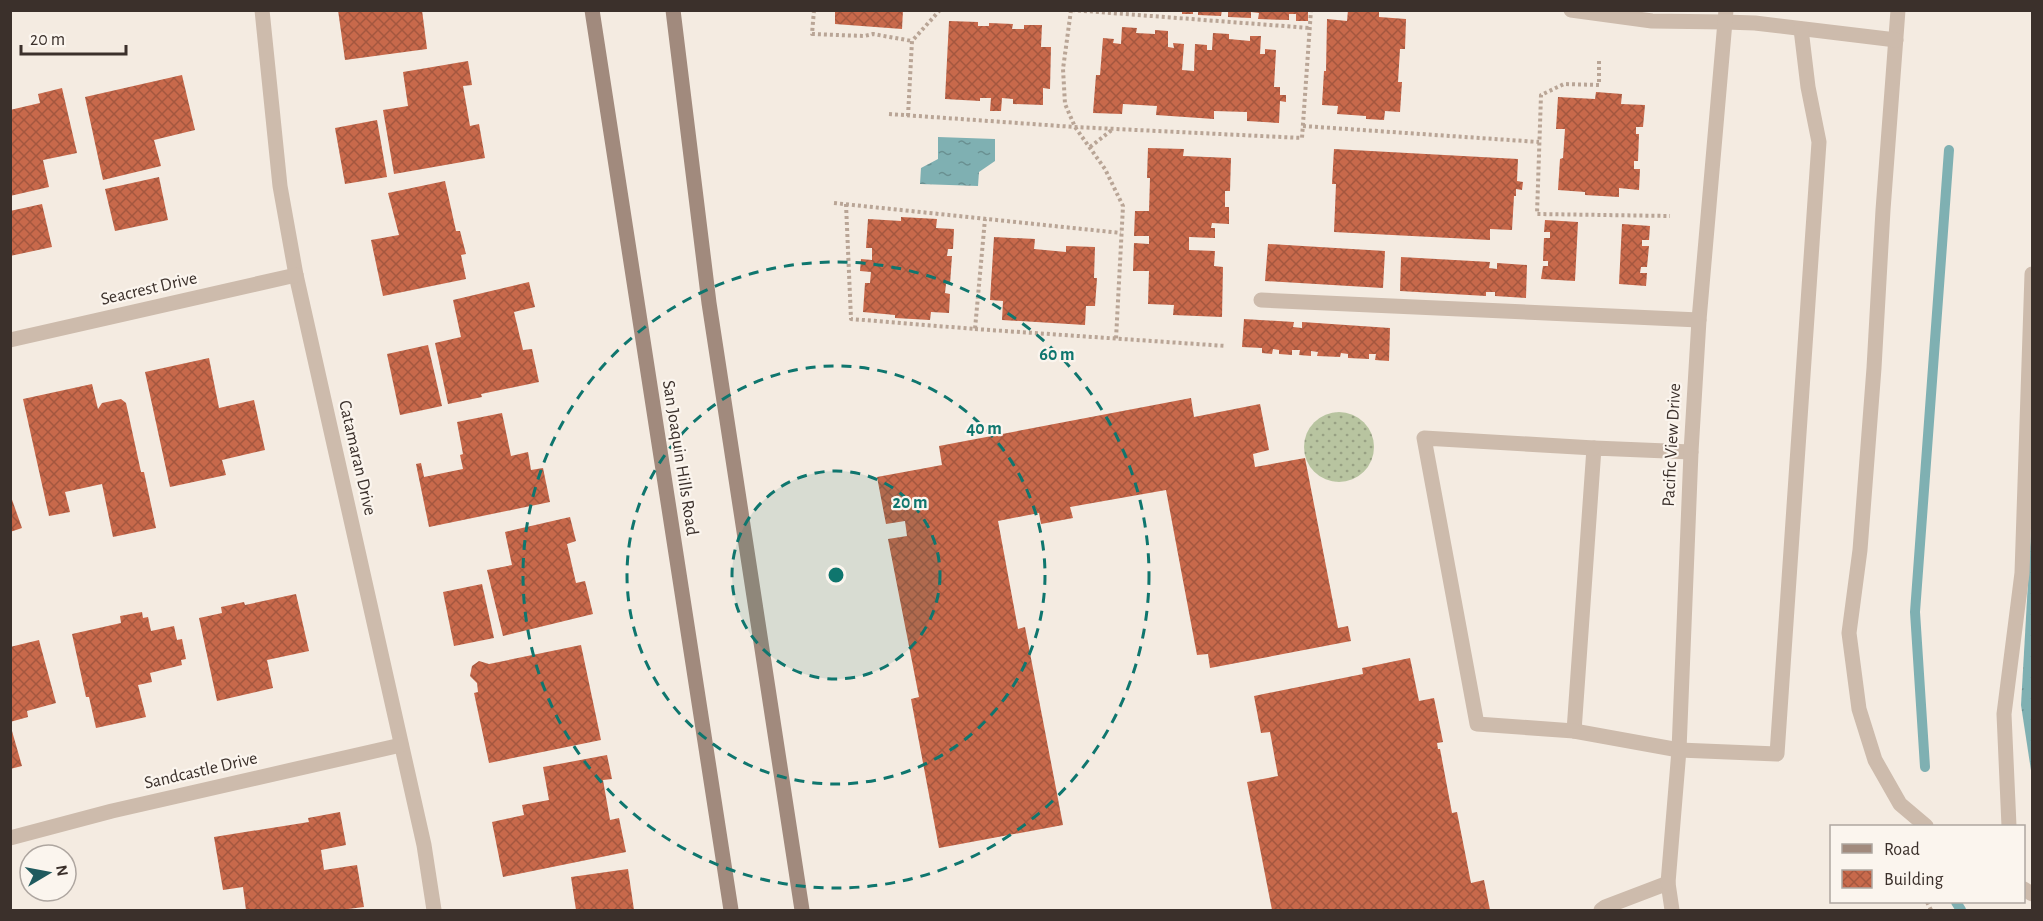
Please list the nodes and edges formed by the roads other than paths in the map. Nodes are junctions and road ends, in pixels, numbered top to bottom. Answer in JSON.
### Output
{"nodes":[{"id":1,"x":262,"y":10,"type":"edge"},
{"id":2,"x":592,"y":10,"type":"edge"},
{"id":3,"x":673,"y":10,"type":"edge"},
{"id":4,"x":1571,"y":10,"type":"edge"},
{"id":5,"x":1898,"y":10,"type":"edge"},
{"id":6,"x":1726,"y":16,"type":"edge"},
{"id":7,"x":1801,"y":28,"type":"junction"},
{"id":8,"x":1896,"y":40,"type":"junction"},
{"id":9,"x":2032,"y":274,"type":"edge"},
{"id":10,"x":296,"y":275,"type":"junction"},
{"id":11,"x":1261,"y":300,"type":"dead end"},
{"id":12,"x":1699,"y":320,"type":"junction"},
{"id":13,"x":10,"y":340,"type":"edge"},
{"id":14,"x":1594,"y":447,"type":"junction"},
{"id":15,"x":1691,"y":452,"type":"junction"},
{"id":16,"x":1574,"y":731,"type":"junction"},
{"id":17,"x":401,"y":745,"type":"junction"},
{"id":18,"x":1678,"y":750,"type":"junction"},
{"id":19,"x":1925,"y":825,"type":"edge"},
{"id":20,"x":2009,"y":825,"type":"edge"},
{"id":21,"x":10,"y":838,"type":"edge"},
{"id":22,"x":1668,"y":883,"type":"junction"},
{"id":23,"x":434,"y":910,"type":"edge"},
{"id":24,"x":731,"y":910,"type":"edge"},
{"id":25,"x":802,"y":910,"type":"edge"},
{"id":26,"x":1601,"y":910,"type":"edge"},
{"id":27,"x":1672,"y":910,"type":"edge"}],
"edges":[{"from":1,"to":10,"type":"street","name":"Catamaran Drive"},
{"from":2,"to":24,"type":"main road","name":"San Joaquin Hills Road"},
{"from":3,"to":25,"type":"main road"},
{"from":4,"to":6,"type":"street"},
{"from":5,"to":8,"type":"street"},
{"from":6,"to":7,"type":"street"},
{"from":6,"to":12,"type":"street","name":"Pacific View Drive"},
{"from":7,"to":8,"type":"street"},
{"from":7,"to":18,"type":"street"},
{"from":8,"to":19,"type":"street"},
{"from":9,"to":20,"type":"street"},
{"from":10,"to":13,"type":"street","name":"Seacrest Drive"},
{"from":10,"to":17,"type":"street","name":"Catamaran Drive"},
{"from":11,"to":12,"type":"street"},
{"from":12,"to":15,"type":"street","name":"Pacific View Drive"},
{"from":14,"to":15,"type":"street"},
{"from":14,"to":16,"type":"street"},
{"from":14,"to":16,"type":"street"},
{"from":15,"to":18,"type":"street","name":"Pacific View Drive"},
{"from":16,"to":18,"type":"street"},
{"from":17,"to":21,"type":"street","name":"Sandcastle Drive"},
{"from":17,"to":23,"type":"street","name":"Catamaran Drive"},
{"from":18,"to":22,"type":"street","name":"Pacific View Drive"},
{"from":22,"to":26,"type":"street"},
{"from":22,"to":27,"type":"street","name":"Pacific View Drive"}]}
